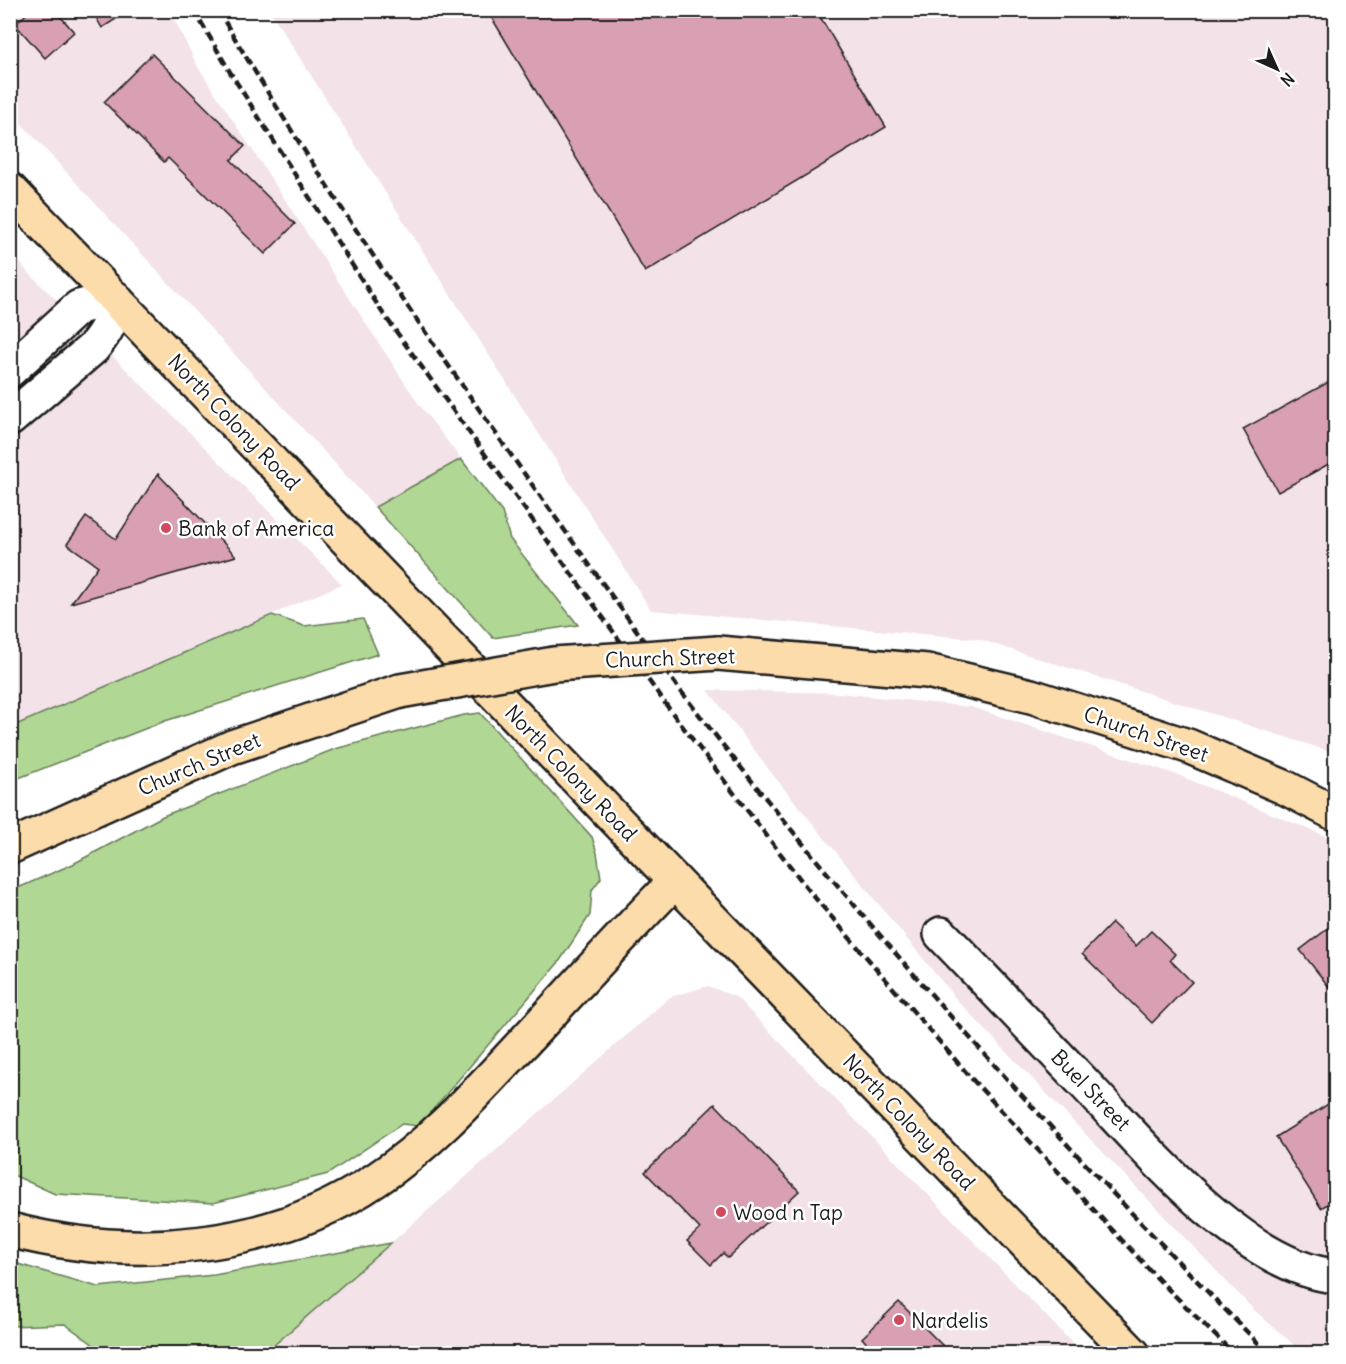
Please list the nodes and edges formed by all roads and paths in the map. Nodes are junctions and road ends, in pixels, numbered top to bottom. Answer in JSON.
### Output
{"nodes":[{"id":1,"x":10,"y":190,"type":"edge"},
{"id":2,"x":115,"y":298,"type":"junction"},
{"id":3,"x":10,"y":370,"type":"edge"},
{"id":4,"x":10,"y":418,"type":"edge"},
{"id":5,"x":1335,"y":814,"type":"edge"},
{"id":6,"x":10,"y":847,"type":"edge"},
{"id":7,"x":675,"y":881,"type":"junction"},
{"id":8,"x":941,"y":934,"type":"dead end"},
{"id":9,"x":10,"y":1230,"type":"edge"},
{"id":10,"x":1335,"y":1276,"type":"edge"},
{"id":11,"x":1133,"y":1353,"type":"edge"}],
"edges":[{"from":1,"to":2,"type":"main road","name":"North Colony Road"},
{"from":2,"to":3,"type":"street"},
{"from":2,"to":4,"type":"street"},
{"from":2,"to":7,"type":"main road","name":"North Colony Road"},
{"from":5,"to":6,"type":"main road","name":"Church Street","bridge":true},
{"from":7,"to":9,"type":"main road"},
{"from":7,"to":11,"type":"main road","name":"North Colony Road"},
{"from":8,"to":10,"type":"street","name":"Buel Street"}]}
